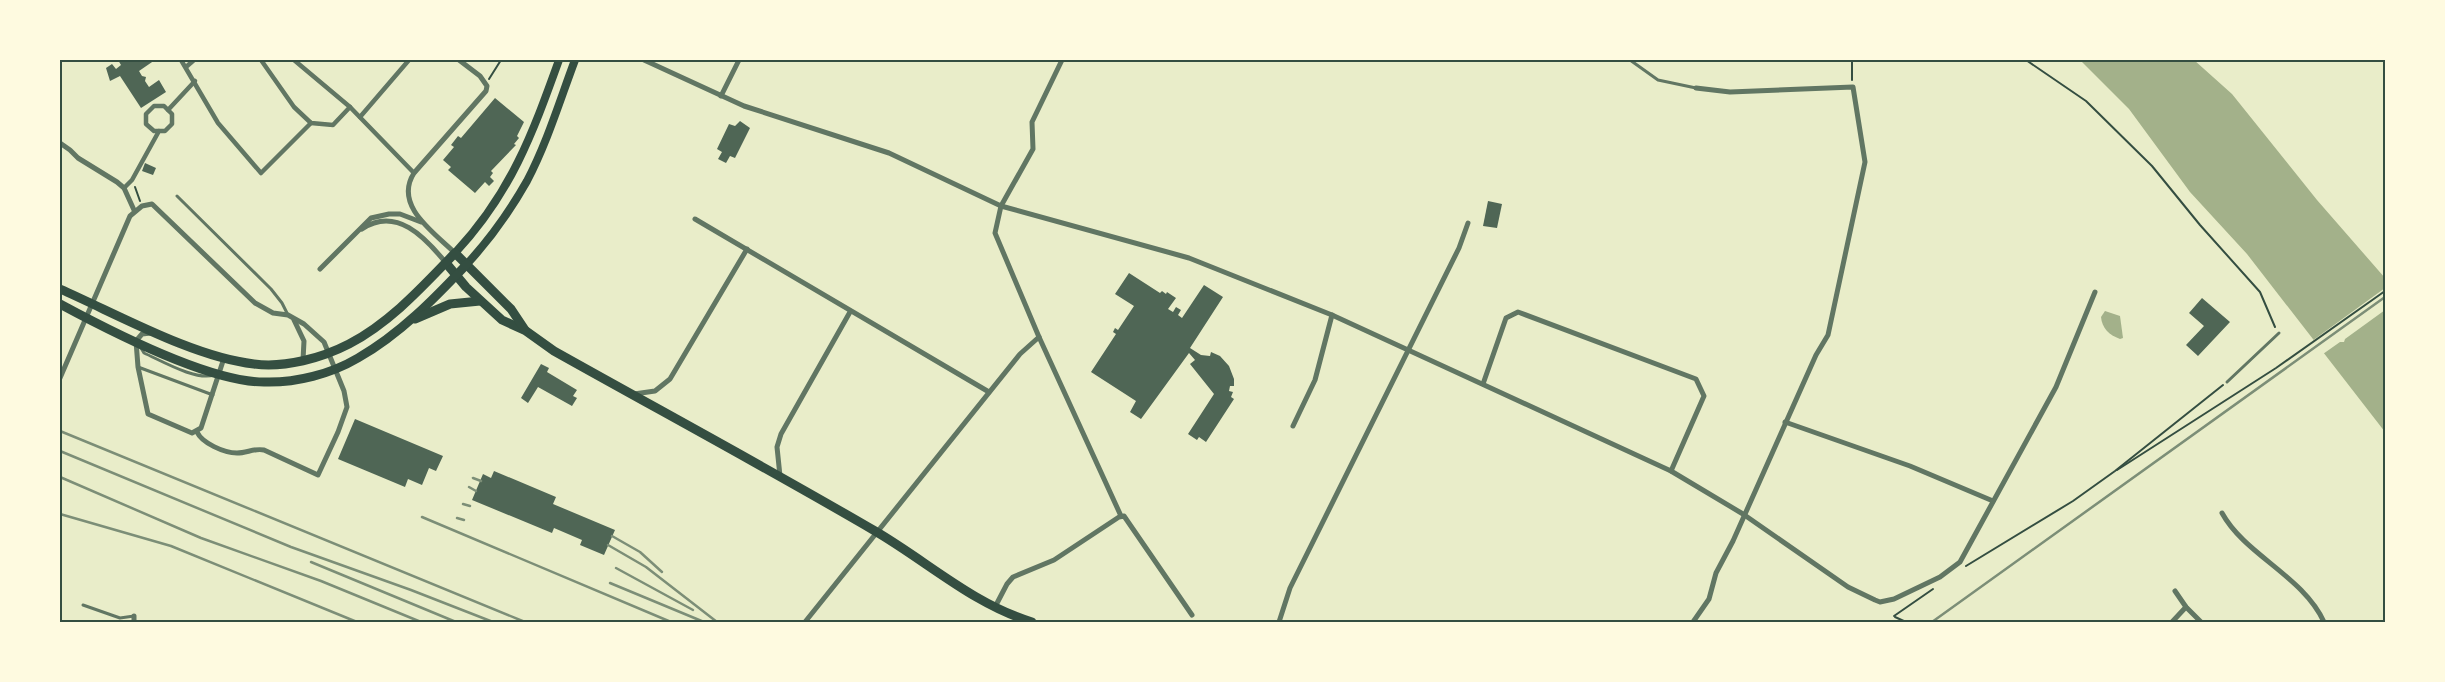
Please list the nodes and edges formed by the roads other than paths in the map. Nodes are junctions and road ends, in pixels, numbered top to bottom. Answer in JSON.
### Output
{"nodes":[{"id":1,"x":181,"y":60,"type":"edge"},
{"id":2,"x":194,"y":60,"type":"edge"},
{"id":3,"x":261,"y":60,"type":"edge"},
{"id":4,"x":294,"y":60,"type":"edge"},
{"id":5,"x":409,"y":60,"type":"edge"},
{"id":6,"x":459,"y":60,"type":"edge"},
{"id":7,"x":559,"y":60,"type":"edge"},
{"id":8,"x":575,"y":60,"type":"edge"},
{"id":9,"x":644,"y":60,"type":"edge"},
{"id":10,"x":739,"y":60,"type":"edge"},
{"id":11,"x":1062,"y":60,"type":"edge"},
{"id":12,"x":1630,"y":60,"type":"edge"},
{"id":13,"x":186,"y":66,"type":"junction"},
{"id":14,"x":195,"y":81,"type":"junction"},
{"id":15,"x":1696,"y":88,"type":"joint"},
{"id":16,"x":721,"y":96,"type":"junction"},
{"id":17,"x":350,"y":107,"type":"junction"},
{"id":18,"x":168,"y":110,"type":"junction"},
{"id":19,"x":360,"y":117,"type":"junction"},
{"id":20,"x":311,"y":122,"type":"junction"},
{"id":21,"x":159,"y":132,"type":"junction"},
{"id":22,"x":60,"y":143,"type":"edge"},
{"id":23,"x":414,"y":173,"type":"junction"},
{"id":24,"x":124,"y":188,"type":"junction"},
{"id":25,"x":177,"y":196,"type":"dead end"},
{"id":26,"x":1001,"y":206,"type":"junction"},
{"id":27,"x":134,"y":210,"type":"junction"},
{"id":28,"x":695,"y":218,"type":"dead end"},
{"id":29,"x":421,"y":222,"type":"junction"},
{"id":30,"x":1468,"y":224,"type":"dead end"},
{"id":31,"x":356,"y":233,"type":"junction"},
{"id":32,"x":747,"y":249,"type":"junction"},
{"id":33,"x":455,"y":253,"type":"junction"},
{"id":34,"x":446,"y":263,"type":"junction"},
{"id":35,"x":467,"y":264,"type":"junction"},
{"id":36,"x":320,"y":269,"type":"dead end"},
{"id":37,"x":456,"y":276,"type":"junction"},
{"id":38,"x":60,"y":289,"type":"edge"},
{"id":39,"x":2095,"y":292,"type":"dead end"},
{"id":40,"x":480,"y":302,"type":"junction"},
{"id":41,"x":60,"y":304,"type":"edge"},
{"id":42,"x":91,"y":304,"type":"junction"},
{"id":43,"x":850,"y":312,"type":"junction"},
{"id":44,"x":288,"y":315,"type":"junction"},
{"id":45,"x":1332,"y":315,"type":"junction"},
{"id":46,"x":85,"y":318,"type":"junction"},
{"id":47,"x":294,"y":319,"type":"junction"},
{"id":48,"x":408,"y":323,"type":"junction"},
{"id":49,"x":526,"y":331,"type":"junction"},
{"id":50,"x":2279,"y":333,"type":"road end"},
{"id":51,"x":162,"y":334,"type":"junction"},
{"id":52,"x":1039,"y":337,"type":"junction"},
{"id":53,"x":136,"y":341,"type":"junction"},
{"id":54,"x":1408,"y":352,"type":"junction"},
{"id":55,"x":329,"y":353,"type":"junction"},
{"id":56,"x":224,"y":358,"type":"junction"},
{"id":57,"x":303,"y":360,"type":"junction"},
{"id":58,"x":138,"y":367,"type":"junction"},
{"id":59,"x":335,"y":369,"type":"junction"},
{"id":60,"x":219,"y":374,"type":"junction"},
{"id":61,"x":60,"y":378,"type":"edge"},
{"id":62,"x":2226,"y":382,"type":"road end"},
{"id":63,"x":1484,"y":384,"type":"junction"},
{"id":64,"x":989,"y":392,"type":"junction"},
{"id":65,"x":634,"y":394,"type":"junction"},
{"id":66,"x":213,"y":396,"type":"junction"},
{"id":67,"x":1785,"y":422,"type":"junction"},
{"id":68,"x":1293,"y":426,"type":"dead end"},
{"id":69,"x":197,"y":432,"type":"junction"},
{"id":70,"x":1671,"y":471,"type":"junction"},
{"id":71,"x":780,"y":476,"type":"junction"},
{"id":72,"x":1993,"y":501,"type":"junction"},
{"id":73,"x":2222,"y":513,"type":"dead end"},
{"id":74,"x":1743,"y":514,"type":"junction"},
{"id":75,"x":1123,"y":516,"type":"junction"},
{"id":76,"x":878,"y":533,"type":"junction"},
{"id":77,"x":2175,"y":591,"type":"dead end"},
{"id":78,"x":83,"y":605,"type":"dead end"},
{"id":79,"x":995,"y":607,"type":"junction"},
{"id":80,"x":2186,"y":607,"type":"junction"},
{"id":81,"x":1192,"y":615,"type":"dead end"},
{"id":82,"x":134,"y":616,"type":"joint"},
{"id":83,"x":134,"y":622,"type":"edge"},
{"id":84,"x":805,"y":622,"type":"edge"},
{"id":85,"x":1032,"y":622,"type":"edge"},
{"id":86,"x":1278,"y":622,"type":"edge"},
{"id":87,"x":1693,"y":622,"type":"edge"},
{"id":88,"x":2172,"y":622,"type":"edge"},
{"id":89,"x":2201,"y":622,"type":"edge"},
{"id":90,"x":2324,"y":622,"type":"edge"}],
"edges":[{"from":1,"to":13,"type":"street"},
{"from":2,"to":13,"type":"street"},
{"from":3,"to":20,"type":"street"},
{"from":4,"to":17,"type":"street"},
{"from":5,"to":19,"type":"street"},
{"from":6,"to":23,"type":"street"},
{"from":7,"to":33,"type":"main road"},
{"from":8,"to":35,"type":"main road"},
{"from":9,"to":16,"type":"street"},
{"from":10,"to":16,"type":"street"},
{"from":11,"to":26,"type":"street"},
{"from":12,"to":15,"type":"lane"},
{"from":13,"to":14,"type":"street"},
{"from":14,"to":18,"type":"street"},
{"from":14,"to":20,"type":"street"},
{"from":15,"to":67,"type":"street"},
{"from":16,"to":26,"type":"street"},
{"from":17,"to":19,"type":"street"},
{"from":17,"to":20,"type":"street"},
{"from":18,"to":21,"type":"street"},
{"from":18,"to":21,"type":"street"},
{"from":19,"to":23,"type":"street"},
{"from":21,"to":24,"type":"street"},
{"from":22,"to":24,"type":"street"},
{"from":23,"to":29,"type":"street"},
{"from":24,"to":27,"type":"street"},
{"from":25,"to":44,"type":"lane"},
{"from":26,"to":45,"type":"street"},
{"from":26,"to":52,"type":"street"},
{"from":27,"to":42,"type":"street"},
{"from":27,"to":44,"type":"street"},
{"from":28,"to":32,"type":"street"},
{"from":29,"to":31,"type":"street"},
{"from":29,"to":33,"type":"street"},
{"from":30,"to":54,"type":"street"},
{"from":31,"to":34,"type":"street"},
{"from":31,"to":36,"type":"street"},
{"from":32,"to":43,"type":"street"},
{"from":32,"to":65,"type":"street"},
{"from":33,"to":34,"type":"main road"},
{"from":33,"to":35,"type":"main road"},
{"from":34,"to":37,"type":"main road"},
{"from":34,"to":55,"type":"main road"},
{"from":35,"to":37,"type":"main road"},
{"from":35,"to":49,"type":"main road"},
{"from":37,"to":40,"type":"main road"},
{"from":37,"to":48,"type":"main road"},
{"from":38,"to":42,"type":"main road"},
{"from":39,"to":72,"type":"street"},
{"from":40,"to":48,"type":"main road"},
{"from":40,"to":49,"type":"main road"},
{"from":41,"to":46,"type":"main road"},
{"from":42,"to":46,"type":"street"},
{"from":42,"to":51,"type":"main road"},
{"from":43,"to":64,"type":"street"},
{"from":43,"to":71,"type":"street"},
{"from":44,"to":47,"type":"street"},
{"from":45,"to":54,"type":"street"},
{"from":45,"to":68,"type":"street"},
{"from":46,"to":53,"type":"main road"},
{"from":46,"to":61,"type":"street"},
{"from":47,"to":55,"type":"street"},
{"from":47,"to":57,"type":"street"},
{"from":48,"to":59,"type":"main road"},
{"from":49,"to":65,"type":"main road"},
{"from":50,"to":62,"type":"lane"},
{"from":51,"to":53,"type":"street"},
{"from":51,"to":56,"type":"main road"},
{"from":52,"to":64,"type":"street"},
{"from":52,"to":75,"type":"street"},
{"from":53,"to":58,"type":"street"},
{"from":53,"to":60,"type":"main road"},
{"from":54,"to":63,"type":"street"},
{"from":54,"to":86,"type":"street"},
{"from":55,"to":57,"type":"main road"},
{"from":55,"to":59,"type":"street"},
{"from":56,"to":57,"type":"main road"},
{"from":56,"to":60,"type":"street"},
{"from":58,"to":66,"type":"lane"},
{"from":58,"to":69,"type":"street"},
{"from":59,"to":60,"type":"main road"},
{"from":59,"to":69,"type":"street"},
{"from":60,"to":66,"type":"street"},
{"from":63,"to":70,"type":"street"},
{"from":63,"to":70,"type":"street"},
{"from":64,"to":76,"type":"street"},
{"from":65,"to":71,"type":"main road"},
{"from":66,"to":69,"type":"street"},
{"from":67,"to":72,"type":"street"},
{"from":67,"to":74,"type":"street"},
{"from":70,"to":74,"type":"street"},
{"from":71,"to":76,"type":"main road"},
{"from":72,"to":74,"type":"street"},
{"from":73,"to":90,"type":"street"},
{"from":74,"to":87,"type":"street"},
{"from":75,"to":79,"type":"street"},
{"from":75,"to":81,"type":"street"},
{"from":76,"to":79,"type":"main road"},
{"from":76,"to":84,"type":"street"},
{"from":77,"to":80,"type":"street"},
{"from":78,"to":82,"type":"lane"},
{"from":79,"to":85,"type":"main road"},
{"from":80,"to":88,"type":"street"},
{"from":80,"to":89,"type":"street"},
{"from":82,"to":83,"type":"street"}]}
